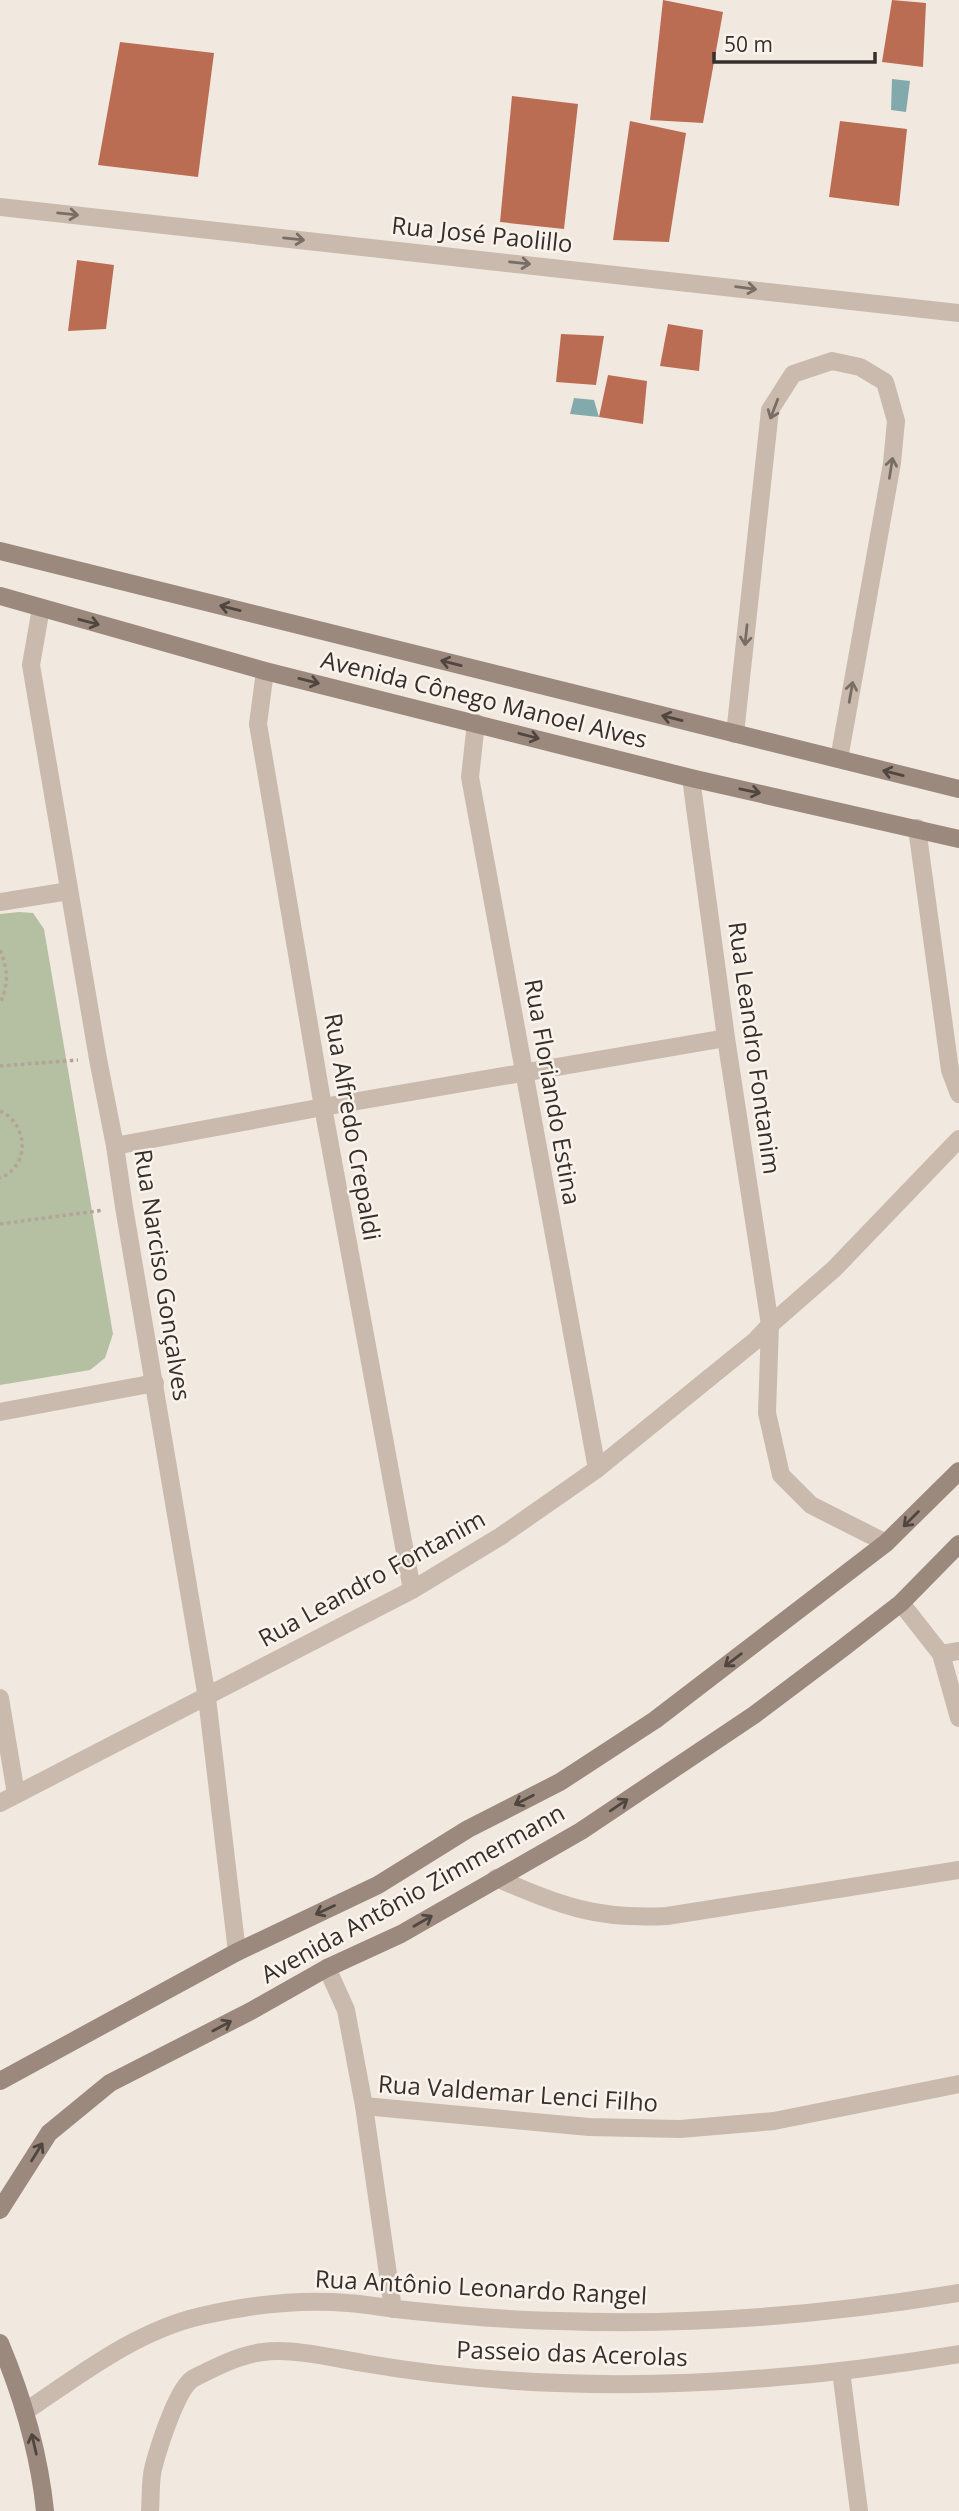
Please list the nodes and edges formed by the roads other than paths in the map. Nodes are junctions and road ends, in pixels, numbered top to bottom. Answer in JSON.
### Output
{"nodes":[{"id":1,"x":0,"y":207,"type":"edge"},
{"id":2,"x":959,"y":313,"type":"edge"},
{"id":3,"x":0,"y":551,"type":"edge"},
{"id":4,"x":0,"y":596,"type":"edge"},
{"id":5,"x":41,"y":608,"type":"junction"},
{"id":6,"x":265,"y":671,"type":"junction"},
{"id":7,"x":476,"y":723,"type":"junction"},
{"id":8,"x":735,"y":734,"type":"junction"},
{"id":9,"x":839,"y":760,"type":"junction"},
{"id":10,"x":691,"y":778,"type":"junction"},
{"id":11,"x":959,"y":789,"type":"edge"},
{"id":12,"x":917,"y":828,"type":"junction"},
{"id":13,"x":959,"y":839,"type":"edge"},
{"id":14,"x":69,"y":891,"type":"junction"},
{"id":15,"x":0,"y":902,"type":"edge"},
{"id":16,"x":726,"y":1038,"type":"junction"},
{"id":17,"x":524,"y":1073,"type":"junction"},
{"id":18,"x":959,"y":1094,"type":"edge"},
{"id":19,"x":323,"y":1107,"type":"junction"},
{"id":20,"x":959,"y":1139,"type":"edge"},
{"id":21,"x":116,"y":1146,"type":"junction"},
{"id":22,"x":770,"y":1325,"type":"junction"},
{"id":23,"x":155,"y":1384,"type":"junction"},
{"id":24,"x":0,"y":1412,"type":"edge"},
{"id":25,"x":597,"y":1469,"type":"junction"},
{"id":26,"x":959,"y":1471,"type":"edge"},
{"id":27,"x":886,"y":1543,"type":"junction"},
{"id":28,"x":959,"y":1544,"type":"edge"},
{"id":29,"x":412,"y":1590,"type":"junction"},
{"id":30,"x":901,"y":1603,"type":"junction"},
{"id":31,"x":950,"y":1652,"type":"edge"},
{"id":32,"x":0,"y":1698,"type":"edge"},
{"id":33,"x":206,"y":1698,"type":"junction"},
{"id":34,"x":959,"y":1718,"type":"edge"},
{"id":35,"x":8,"y":1798,"type":"edge"},
{"id":36,"x":959,"y":1870,"type":"edge"},
{"id":37,"x":496,"y":1878,"type":"junction"},
{"id":38,"x":237,"y":1952,"type":"junction"},
{"id":39,"x":327,"y":1968,"type":"junction"},
{"id":40,"x":0,"y":2081,"type":"edge"},
{"id":41,"x":959,"y":2084,"type":"edge"},
{"id":42,"x":363,"y":2106,"type":"junction"},
{"id":43,"x":0,"y":2210,"type":"edge"},
{"id":44,"x":959,"y":2293,"type":"edge"},
{"id":45,"x":393,"y":2309,"type":"junction"},
{"id":46,"x":0,"y":2343,"type":"edge"},
{"id":47,"x":959,"y":2354,"type":"edge"},
{"id":48,"x":841,"y":2371,"type":"junction"},
{"id":49,"x":26,"y":2411,"type":"junction"},
{"id":50,"x":45,"y":2511,"type":"edge"},
{"id":51,"x":150,"y":2511,"type":"edge"},
{"id":52,"x":859,"y":2511,"type":"edge"}],
"edges":[{"from":1,"to":2,"type":"street","name":"Rua José Paolillo","one_way":true},
{"from":8,"to":3,"type":"street","name":"Avenida Cônego Manoel Alves","one_way":true},
{"from":4,"to":5,"type":"street","name":"Avenida Cônego Manoel Alves"},
{"from":5,"to":6,"type":"street","name":"Avenida Cônego Manoel Alves","one_way":true},
{"from":5,"to":14,"type":"street","name":"Rua Narciso Gonçalves"},
{"from":6,"to":7,"type":"street","name":"Avenida Cônego Manoel Alves","one_way":true},
{"from":6,"to":19,"type":"street","name":"Rua Alfredo Crepaldi"},
{"from":7,"to":10,"type":"street","name":"Avenida Cônego Manoel Alves","one_way":true},
{"from":7,"to":17,"type":"street","name":"Rua Floriando Estina"},
{"from":8,"to":9,"type":"street","name":"Avenida Cônego Manoel Alves"},
{"from":9,"to":8,"type":"street","one_way":true},
{"from":11,"to":9,"type":"street","name":"Avenida Cônego Manoel Alves","one_way":true},
{"from":10,"to":12,"type":"street","name":"Avenida Cônego Manoel Alves","one_way":true},
{"from":10,"to":16,"type":"street","name":"Rua Leandro Fontanim"},
{"from":12,"to":13,"type":"street","name":"Avenida Cônego Manoel Alves"},
{"from":12,"to":18,"type":"street"},
{"from":14,"to":15,"type":"street"},
{"from":14,"to":21,"type":"street","name":"Rua Narciso Gonçalves"},
{"from":16,"to":17,"type":"street"},
{"from":16,"to":22,"type":"street","name":"Rua Leandro Fontanim"},
{"from":17,"to":19,"type":"street"},
{"from":17,"to":25,"type":"street","name":"Rua Floriando Estina"},
{"from":19,"to":21,"type":"street"},
{"from":19,"to":29,"type":"street","name":"Rua Alfredo Crepaldi"},
{"from":20,"to":22,"type":"street","name":"Rua Leandro Fontanim"},
{"from":21,"to":23,"type":"street","name":"Rua Narciso Gonçalves"},
{"from":22,"to":25,"type":"street","name":"Rua Leandro Fontanim"},
{"from":22,"to":27,"type":"street","name":"Rua Leandro Fontanim"},
{"from":23,"to":24,"type":"street"},
{"from":23,"to":33,"type":"street","name":"Rua Narciso Gonçalves"},
{"from":25,"to":29,"type":"street","name":"Rua Leandro Fontanim"},
{"from":26,"to":27,"type":"street","name":"Avenida Antônio Zimmermann","one_way":true},
{"from":27,"to":38,"type":"street","name":"Avenida Antônio Zimmermann","one_way":true},
{"from":28,"to":30,"type":"street","name":"Avenida Antônio Zimmermann"},
{"from":29,"to":33,"type":"street","name":"Rua Leandro Fontanim"},
{"from":30,"to":31,"type":"street"},
{"from":37,"to":30,"type":"street","name":"Avenida Antônio Zimmermann","one_way":true},
{"from":31,"to":34,"type":"street"},
{"from":32,"to":35,"type":"street"},
{"from":33,"to":35,"type":"street","name":"Rua Leandro Fontanim"},
{"from":33,"to":38,"type":"street","name":"Rua Narciso Gonçalves"},
{"from":36,"to":37,"type":"street"},
{"from":39,"to":37,"type":"street","name":"Avenida Antônio Zimmermann","one_way":true},
{"from":38,"to":40,"type":"street","name":"Avenida Antônio Zimmermann"},
{"from":39,"to":42,"type":"street"},
{"from":43,"to":39,"type":"street","name":"Avenida Antônio Zimmermann","one_way":true},
{"from":41,"to":42,"type":"street","name":"Rua Valdemar Lenci Filho"},
{"from":42,"to":45,"type":"street"},
{"from":44,"to":45,"type":"street","name":"Rua Antônio Leonardo Rangel"},
{"from":45,"to":49,"type":"street","name":"Rua Antônio Leonardo Rangel"},
{"from":46,"to":49,"type":"street"},
{"from":47,"to":48,"type":"street","name":"Passeio das Acerolas"},
{"from":48,"to":51,"type":"street","name":"Passeio das Acerolas"},
{"from":48,"to":52,"type":"street"},
{"from":50,"to":49,"type":"street","one_way":true}]}
